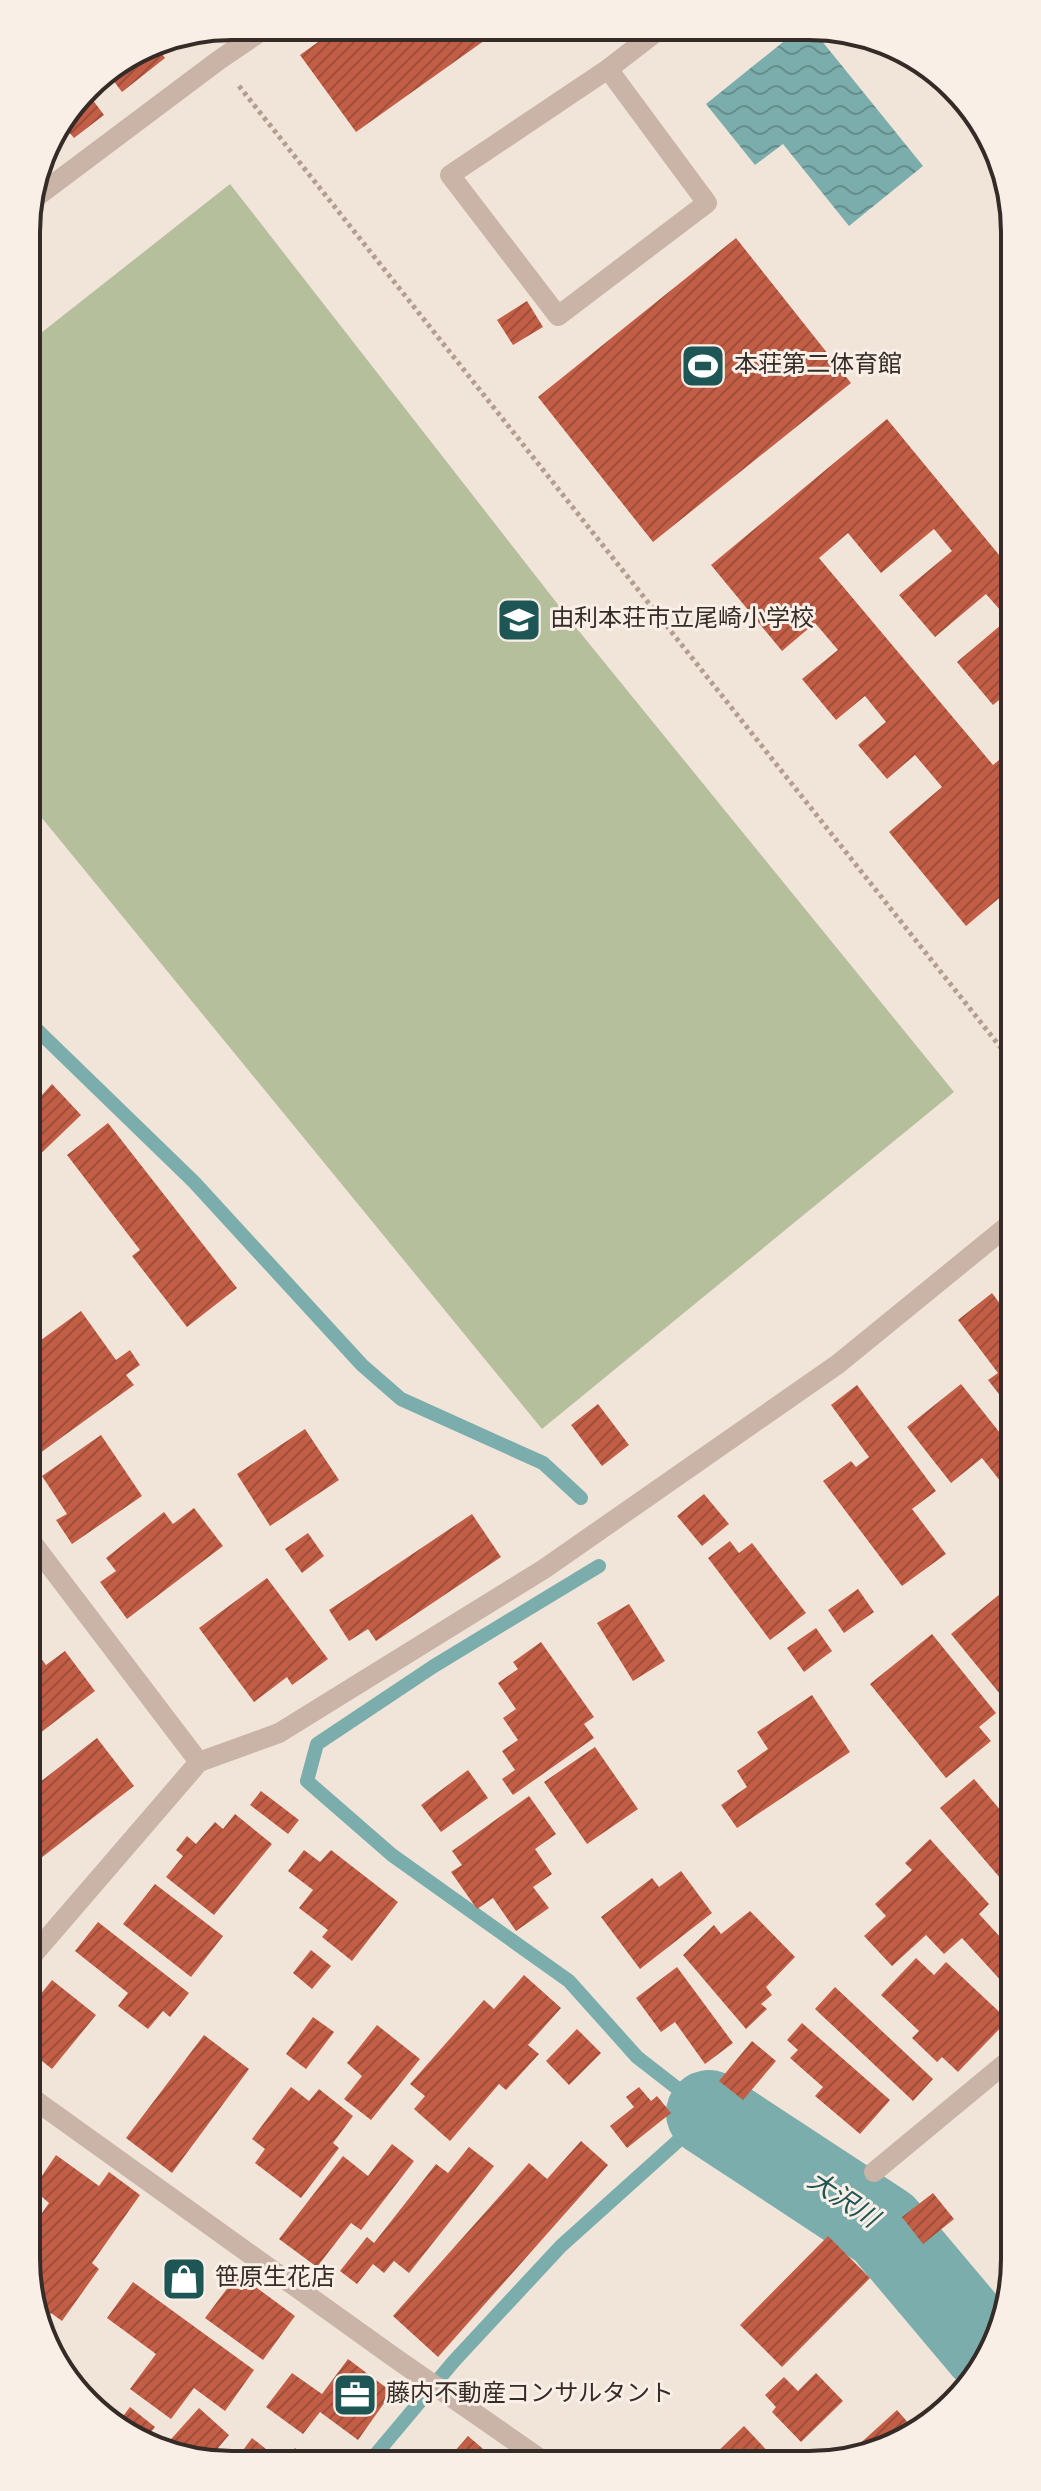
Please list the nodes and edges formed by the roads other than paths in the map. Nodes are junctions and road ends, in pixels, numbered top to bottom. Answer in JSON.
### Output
{"nodes":[{"id":1,"x":248,"y":40,"type":"edge"},
{"id":2,"x":646,"y":40,"type":"edge"},
{"id":3,"x":608,"y":69,"type":"junction"},
{"id":4,"x":45,"y":190,"type":"edge"},
{"id":5,"x":1001,"y":1231,"type":"edge"},
{"id":6,"x":40,"y":1553,"type":"edge"},
{"id":7,"x":199,"y":1762,"type":"junction"},
{"id":8,"x":40,"y":1947,"type":"edge"},
{"id":9,"x":1001,"y":2067,"type":"edge"},
{"id":10,"x":40,"y":2104,"type":"edge"},
{"id":11,"x":874,"y":2172,"type":"dead end"},
{"id":12,"x":529,"y":2451,"type":"edge"}],
"edges":[{"from":1,"to":4,"type":"street"},
{"from":2,"to":3,"type":"street"},
{"from":3,"to":3,"type":"street"},
{"from":5,"to":7,"type":"street"},
{"from":6,"to":7,"type":"street"},
{"from":7,"to":8,"type":"street"},
{"from":9,"to":11,"type":"street"},
{"from":10,"to":12,"type":"street"}]}
